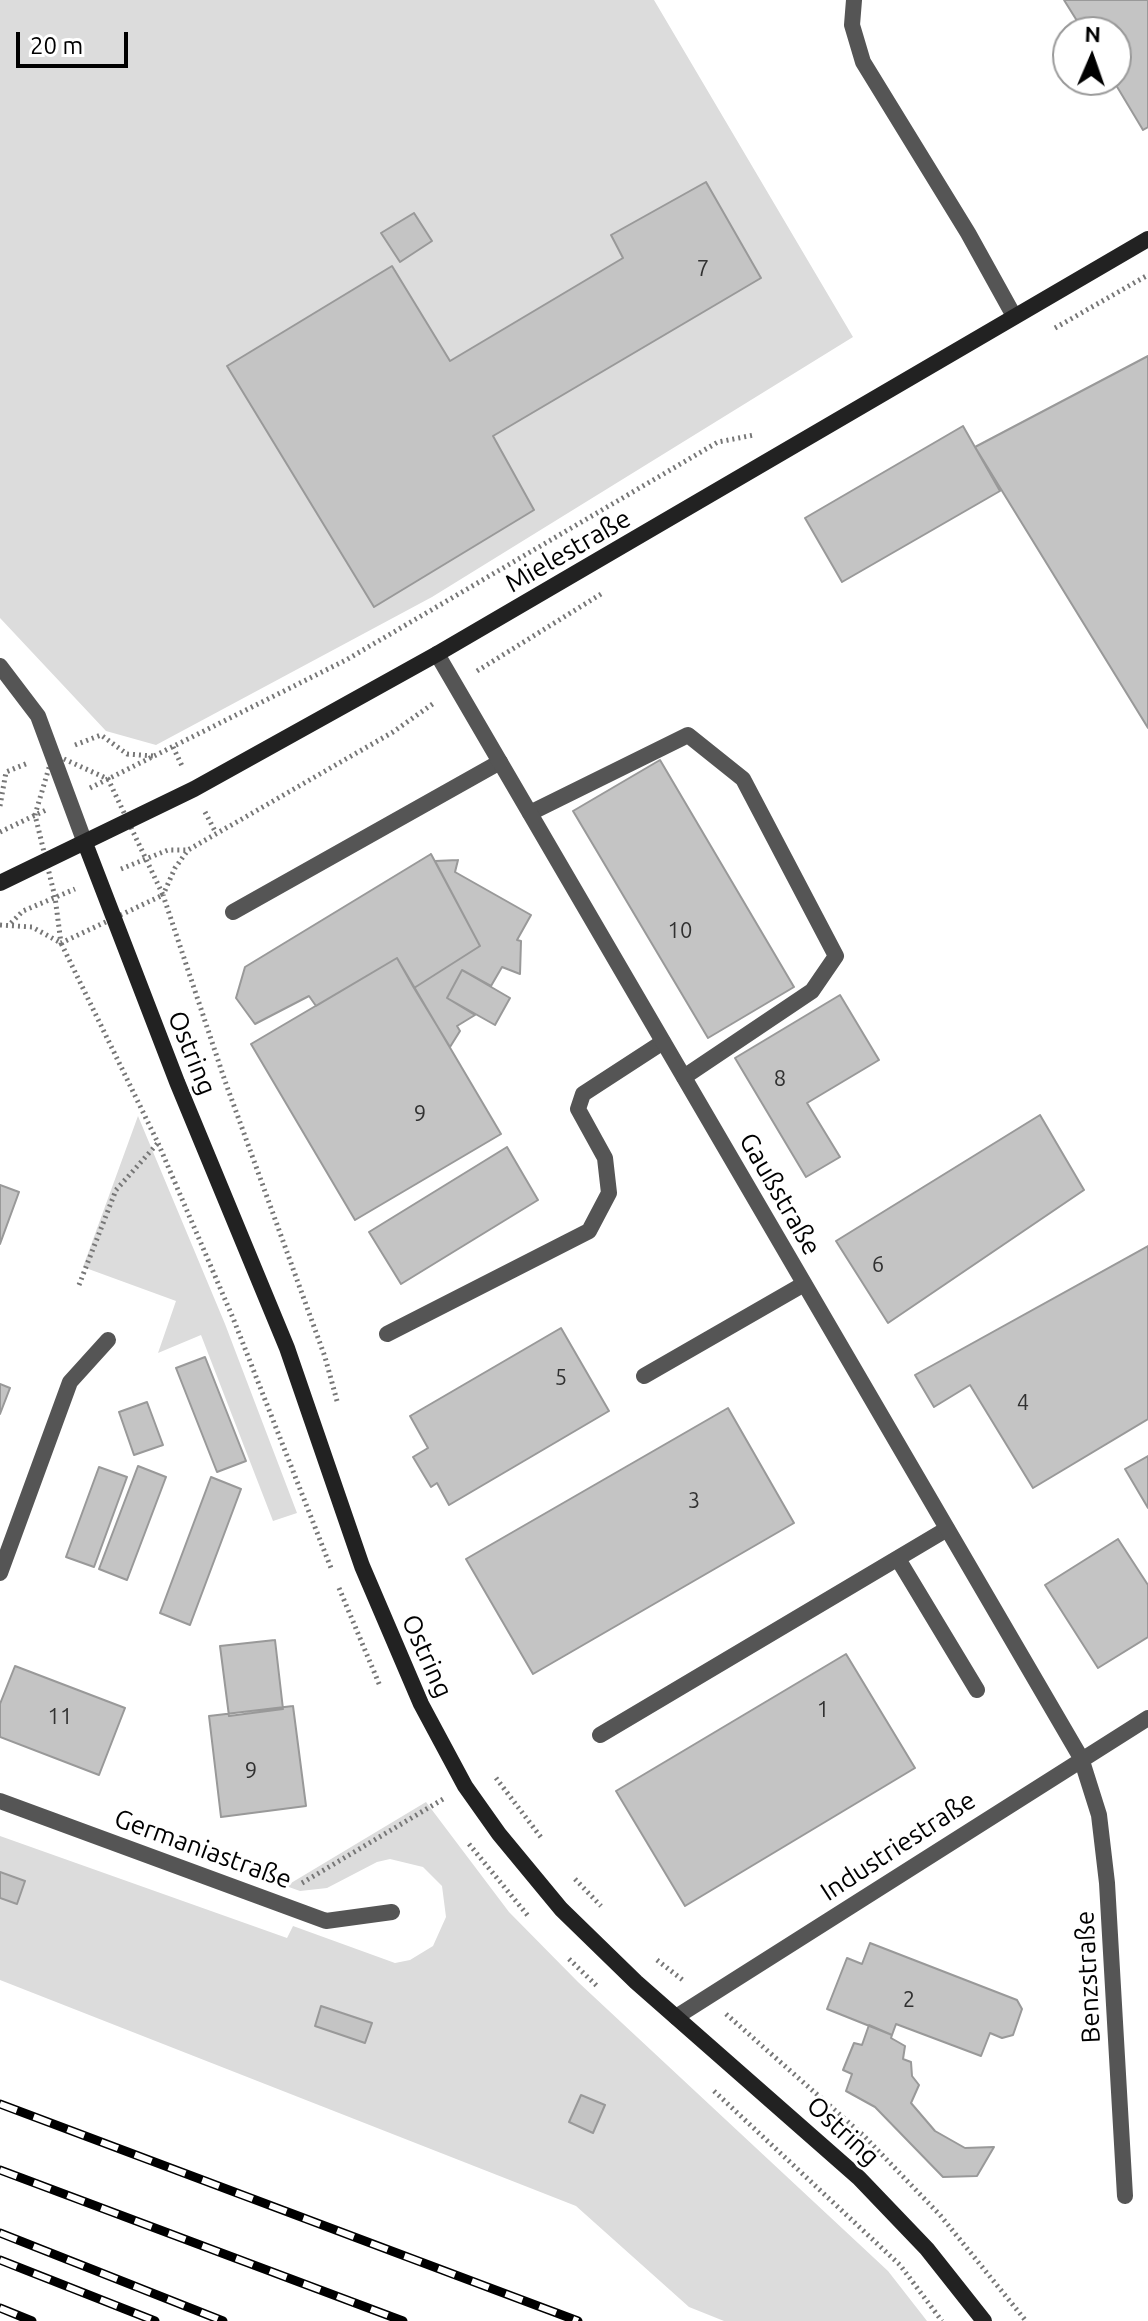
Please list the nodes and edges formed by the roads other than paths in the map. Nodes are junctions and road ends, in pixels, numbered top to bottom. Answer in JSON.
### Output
{"nodes":[{"id":1,"x":854,"y":0,"type":"edge"},
{"id":2,"x":1148,"y":239,"type":"edge"},
{"id":3,"x":1014,"y":316,"type":"junction"},
{"id":4,"x":437,"y":654,"type":"junction"},
{"id":5,"x":0,"y":666,"type":"edge"},
{"id":6,"x":500,"y":762,"type":"junction"},
{"id":7,"x":530,"y":813,"type":"junction"},
{"id":8,"x":85,"y":843,"type":"junction"},
{"id":9,"x":0,"y":883,"type":"edge"},
{"id":10,"x":233,"y":912,"type":"dead end"},
{"id":11,"x":663,"y":1042,"type":"junction"},
{"id":12,"x":684,"y":1077,"type":"junction"},
{"id":13,"x":804,"y":1284,"type":"junction"},
{"id":14,"x":387,"y":1334,"type":"dead end"},
{"id":15,"x":108,"y":1340,"type":"dead end"},
{"id":16,"x":644,"y":1376,"type":"dead end"},
{"id":17,"x":947,"y":1529,"type":"junction"},
{"id":18,"x":898,"y":1559,"type":"junction"},
{"id":19,"x":0,"y":1573,"type":"edge"},
{"id":20,"x":977,"y":1690,"type":"dead end"},
{"id":21,"x":1148,"y":1718,"type":"edge"},
{"id":22,"x":600,"y":1735,"type":"dead end"},
{"id":23,"x":1081,"y":1758,"type":"junction"},
{"id":24,"x":0,"y":1801,"type":"edge"},
{"id":25,"x":392,"y":1912,"type":"dead end"},
{"id":26,"x":676,"y":2017,"type":"junction"},
{"id":27,"x":1125,"y":2196,"type":"dead end"},
{"id":28,"x":984,"y":2321,"type":"edge"}],
"edges":[{"from":1,"to":3,"type":"street"},
{"from":2,"to":3,"type":"street","name":"Mielestraße"},
{"from":3,"to":4,"type":"street","name":"Mielestraße"},
{"from":4,"to":6,"type":"street","name":"Gaußstraße"},
{"from":4,"to":8,"type":"street","name":"Mielestraße"},
{"from":5,"to":8,"type":"street"},
{"from":6,"to":7,"type":"street","name":"Gaußstraße"},
{"from":6,"to":10,"type":"street"},
{"from":7,"to":11,"type":"street","name":"Gaußstraße"},
{"from":7,"to":12,"type":"street"},
{"from":8,"to":9,"type":"street","name":"Mielestraße"},
{"from":8,"to":26,"type":"street","name":"Ostring"},
{"from":11,"to":12,"type":"street","name":"Gaußstraße"},
{"from":11,"to":14,"type":"street"},
{"from":12,"to":13,"type":"street","name":"Gaußstraße"},
{"from":13,"to":16,"type":"street"},
{"from":13,"to":17,"type":"street","name":"Gaußstraße"},
{"from":15,"to":19,"type":"street"},
{"from":17,"to":18,"type":"street"},
{"from":17,"to":23,"type":"street","name":"Gaußstraße"},
{"from":18,"to":20,"type":"street"},
{"from":18,"to":22,"type":"street"},
{"from":21,"to":23,"type":"street","name":"Industriestraße"},
{"from":23,"to":26,"type":"street","name":"Industriestraße"},
{"from":23,"to":27,"type":"street","name":"Benzstraße"},
{"from":24,"to":25,"type":"street","name":"Germaniastraße"},
{"from":26,"to":28,"type":"street","name":"Ostring"}]}
